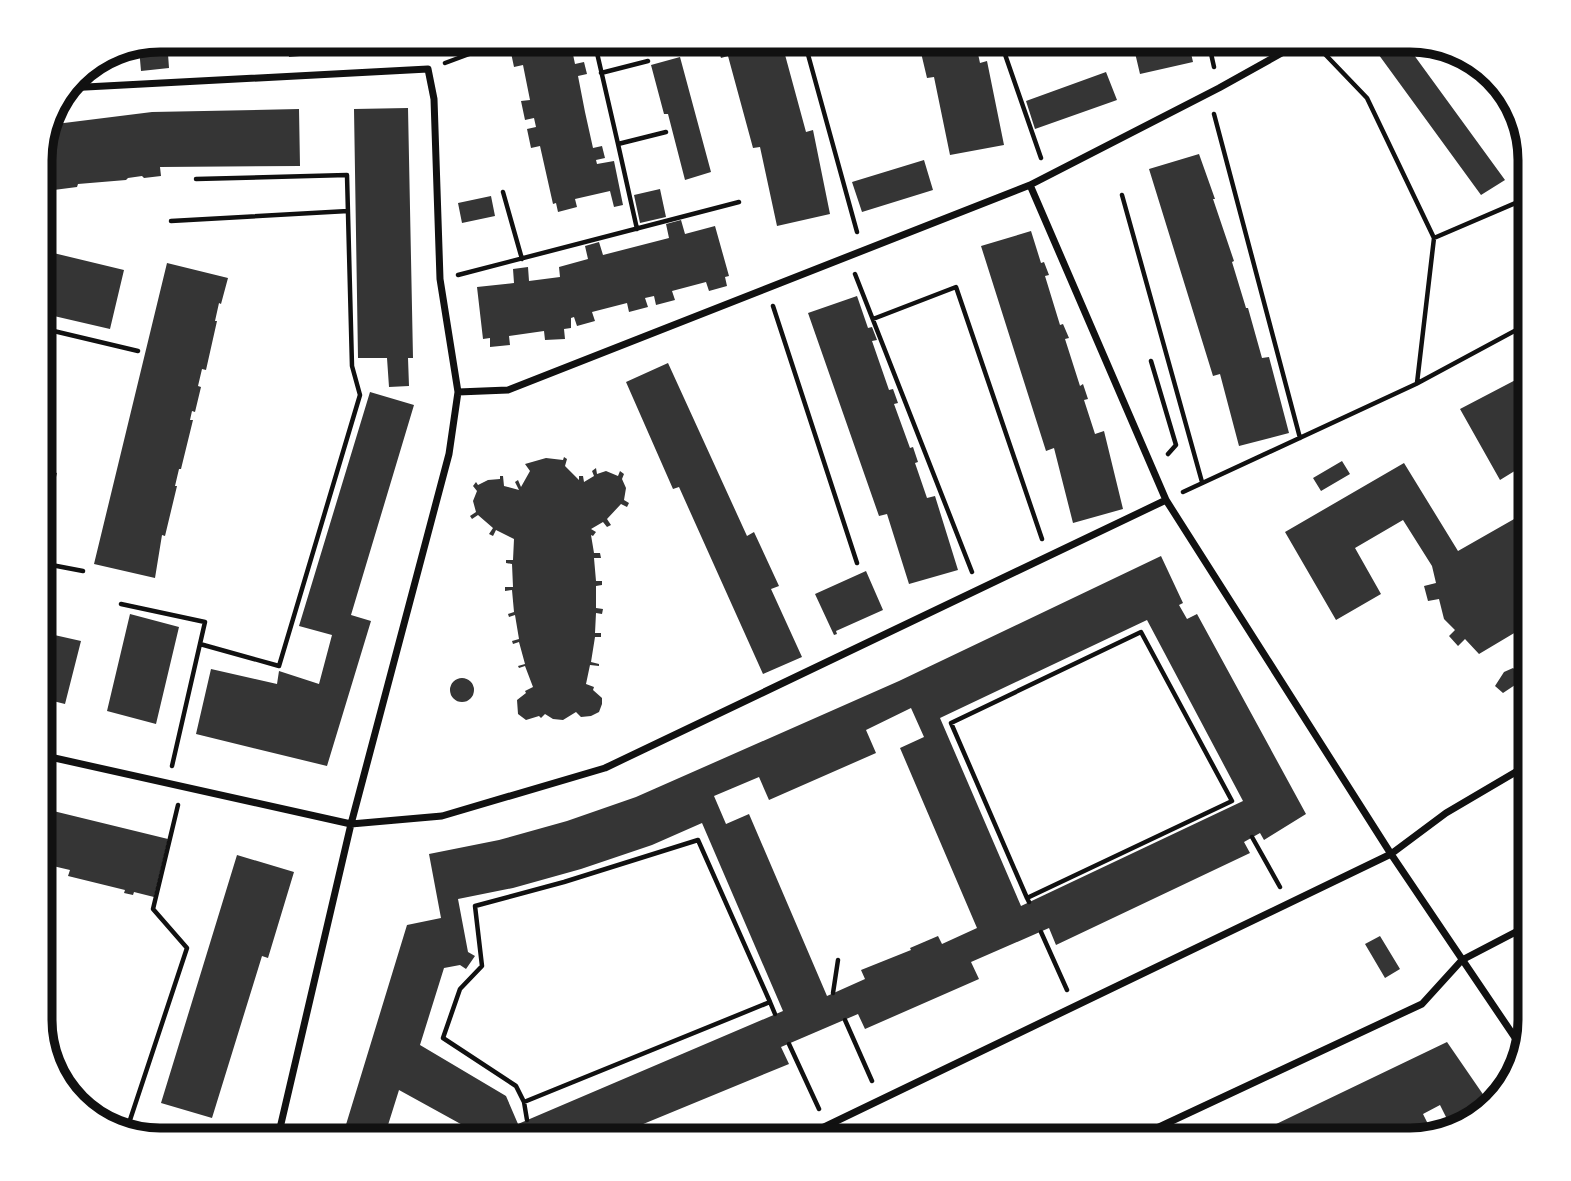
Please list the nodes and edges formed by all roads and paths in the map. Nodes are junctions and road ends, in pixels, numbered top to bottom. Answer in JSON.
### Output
{"nodes":[{"id":1,"x":474,"y":52,"type":"edge"},
{"id":2,"x":597,"y":52,"type":"edge"},
{"id":3,"x":807,"y":52,"type":"edge"},
{"id":4,"x":1004,"y":52,"type":"edge"},
{"id":5,"x":1283,"y":52,"type":"edge"},
{"id":6,"x":1323,"y":52,"type":"edge"},
{"id":7,"x":648,"y":61,"type":"dead end"},
{"id":8,"x":428,"y":69,"type":"junction"},
{"id":9,"x":601,"y":73,"type":"junction"},
{"id":10,"x":82,"y":87,"type":"edge"},
{"id":11,"x":1209,"y":93,"type":"junction"},
{"id":12,"x":666,"y":132,"type":"dead end"},
{"id":13,"x":618,"y":145,"type":"junction"},
{"id":14,"x":1047,"y":175,"type":"junction"},
{"id":15,"x":196,"y":179,"type":"dead end"},
{"id":16,"x":1030,"y":185,"type":"junction"},
{"id":17,"x":503,"y":192,"type":"dead end"},
{"id":18,"x":1122,"y":195,"type":"dead end"},
{"id":19,"x":739,"y":202,"type":"dead end"},
{"id":20,"x":1518,"y":202,"type":"edge"},
{"id":21,"x":348,"y":211,"type":"junction"},
{"id":22,"x":171,"y":221,"type":"dead end"},
{"id":23,"x":637,"y":229,"type":"junction"},
{"id":24,"x":1434,"y":238,"type":"junction"},
{"id":25,"x":863,"y":251,"type":"junction"},
{"id":26,"x":848,"y":257,"type":"junction"},
{"id":27,"x":522,"y":260,"type":"junction"},
{"id":28,"x":440,"y":279,"type":"junction"},
{"id":29,"x":775,"y":314,"type":"dead end"},
{"id":30,"x":873,"y":319,"type":"junction"},
{"id":31,"x":1518,"y":329,"type":"edge"},
{"id":32,"x":53,"y":331,"type":"edge"},
{"id":33,"x":138,"y":351,"type":"dead end"},
{"id":34,"x":1151,"y":362,"type":"dead end"},
{"id":35,"x":1416,"y":384,"type":"junction"},
{"id":36,"x":458,"y":391,"type":"junction"},
{"id":37,"x":1300,"y":438,"type":"junction"},
{"id":38,"x":1154,"y":471,"type":"junction"},
{"id":39,"x":1202,"y":482,"type":"junction"},
{"id":40,"x":1166,"y":499,"type":"junction"},
{"id":41,"x":1048,"y":556,"type":"junction"},
{"id":42,"x":857,"y":563,"type":"dead end"},
{"id":43,"x":53,"y":565,"type":"edge"},
{"id":44,"x":83,"y":571,"type":"dead end"},
{"id":45,"x":979,"y":589,"type":"junction"},
{"id":46,"x":121,"y":604,"type":"dead end"},
{"id":47,"x":200,"y":644,"type":"junction"},
{"id":48,"x":53,"y":758,"type":"edge"},
{"id":49,"x":1518,"y":771,"type":"edge"},
{"id":50,"x":168,"y":784,"type":"junction"},
{"id":51,"x":183,"y":788,"type":"junction"},
{"id":52,"x":1233,"y":803,"type":"joint"},
{"id":53,"x":352,"y":824,"type":"junction"},
{"id":54,"x":1252,"y":837,"type":"dead end"},
{"id":55,"x":1391,"y":854,"type":"junction"},
{"id":56,"x":1289,"y":904,"type":"junction"},
{"id":57,"x":1518,"y":931,"type":"edge"},
{"id":58,"x":1041,"y":932,"type":"dead end"},
{"id":59,"x":838,"y":960,"type":"dead end"},
{"id":60,"x":1462,"y":960,"type":"junction"},
{"id":61,"x":833,"y":993,"type":"dead end"},
{"id":62,"x":770,"y":1002,"type":"junction"},
{"id":63,"x":1074,"y":1007,"type":"junction"},
{"id":64,"x":775,"y":1014,"type":"dead end"},
{"id":65,"x":845,"y":1020,"type":"dead end"},
{"id":66,"x":1517,"y":1040,"type":"edge"},
{"id":67,"x":789,"y":1044,"type":"dead end"},
{"id":68,"x":880,"y":1101,"type":"junction"},
{"id":69,"x":524,"y":1102,"type":"junction"},
{"id":70,"x":527,"y":1120,"type":"dead end"},
{"id":71,"x":129,"y":1124,"type":"edge"},
{"id":72,"x":827,"y":1126,"type":"junction"},
{"id":73,"x":280,"y":1128,"type":"edge"},
{"id":74,"x":824,"y":1128,"type":"edge"},
{"id":75,"x":1157,"y":1128,"type":"edge"}],
"edges":[{"from":1,"to":8,"type":"path"},
{"from":2,"to":9,"type":"path"},
{"from":3,"to":25,"type":"path"},
{"from":4,"to":14,"type":"path"},
{"from":5,"to":11,"type":"street"},
{"from":6,"to":24,"type":"path"},
{"from":7,"to":9,"type":"path"},
{"from":8,"to":10,"type":"street"},
{"from":8,"to":28,"type":"street"},
{"from":9,"to":13,"type":"path"},
{"from":11,"to":14,"type":"street"},
{"from":11,"to":37,"type":"path"},
{"from":12,"to":13,"type":"path"},
{"from":13,"to":23,"type":"path"},
{"from":14,"to":16,"type":"street"},
{"from":15,"to":21,"type":"path"},
{"from":16,"to":25,"type":"street"},
{"from":16,"to":38,"type":"street"},
{"from":17,"to":27,"type":"path"},
{"from":18,"to":39,"type":"path"},
{"from":19,"to":23,"type":"path"},
{"from":20,"to":24,"type":"path"},
{"from":21,"to":22,"type":"path"},
{"from":21,"to":47,"type":"path"},
{"from":23,"to":27,"type":"path"},
{"from":24,"to":35,"type":"path"},
{"from":25,"to":26,"type":"street"},
{"from":26,"to":30,"type":"path"},
{"from":26,"to":36,"type":"street"},
{"from":27,"to":28,"type":"path"},
{"from":28,"to":36,"type":"street"},
{"from":29,"to":42,"type":"path"},
{"from":30,"to":41,"type":"path"},
{"from":30,"to":45,"type":"path"},
{"from":31,"to":35,"type":"path"},
{"from":32,"to":33,"type":"path"},
{"from":34,"to":38,"type":"path"},
{"from":35,"to":37,"type":"path"},
{"from":36,"to":53,"type":"street"},
{"from":37,"to":39,"type":"path"},
{"from":38,"to":40,"type":"street"},
{"from":39,"to":40,"type":"path"},
{"from":40,"to":41,"type":"street"},
{"from":40,"to":55,"type":"street"},
{"from":41,"to":45,"type":"street"},
{"from":43,"to":44,"type":"path"},
{"from":45,"to":53,"type":"street"},
{"from":46,"to":47,"type":"path"},
{"from":47,"to":50,"type":"path"},
{"from":48,"to":50,"type":"street"},
{"from":49,"to":55,"type":"street"},
{"from":50,"to":51,"type":"street"},
{"from":51,"to":53,"type":"street"},
{"from":51,"to":71,"type":"path"},
{"from":52,"to":52,"type":"path"},
{"from":53,"to":73,"type":"street"},
{"from":54,"to":56,"type":"path"},
{"from":55,"to":56,"type":"street"},
{"from":55,"to":60,"type":"street"},
{"from":56,"to":63,"type":"street"},
{"from":57,"to":60,"type":"street"},
{"from":58,"to":63,"type":"path"},
{"from":59,"to":61,"type":"path"},
{"from":60,"to":66,"type":"street"},
{"from":60,"to":75,"type":"street"},
{"from":62,"to":64,"type":"path"},
{"from":62,"to":69,"type":"path"},
{"from":62,"to":69,"type":"path"},
{"from":63,"to":68,"type":"street"},
{"from":65,"to":68,"type":"path"},
{"from":67,"to":72,"type":"path"},
{"from":68,"to":72,"type":"street"},
{"from":69,"to":70,"type":"path"},
{"from":72,"to":74,"type":"street"}]}
